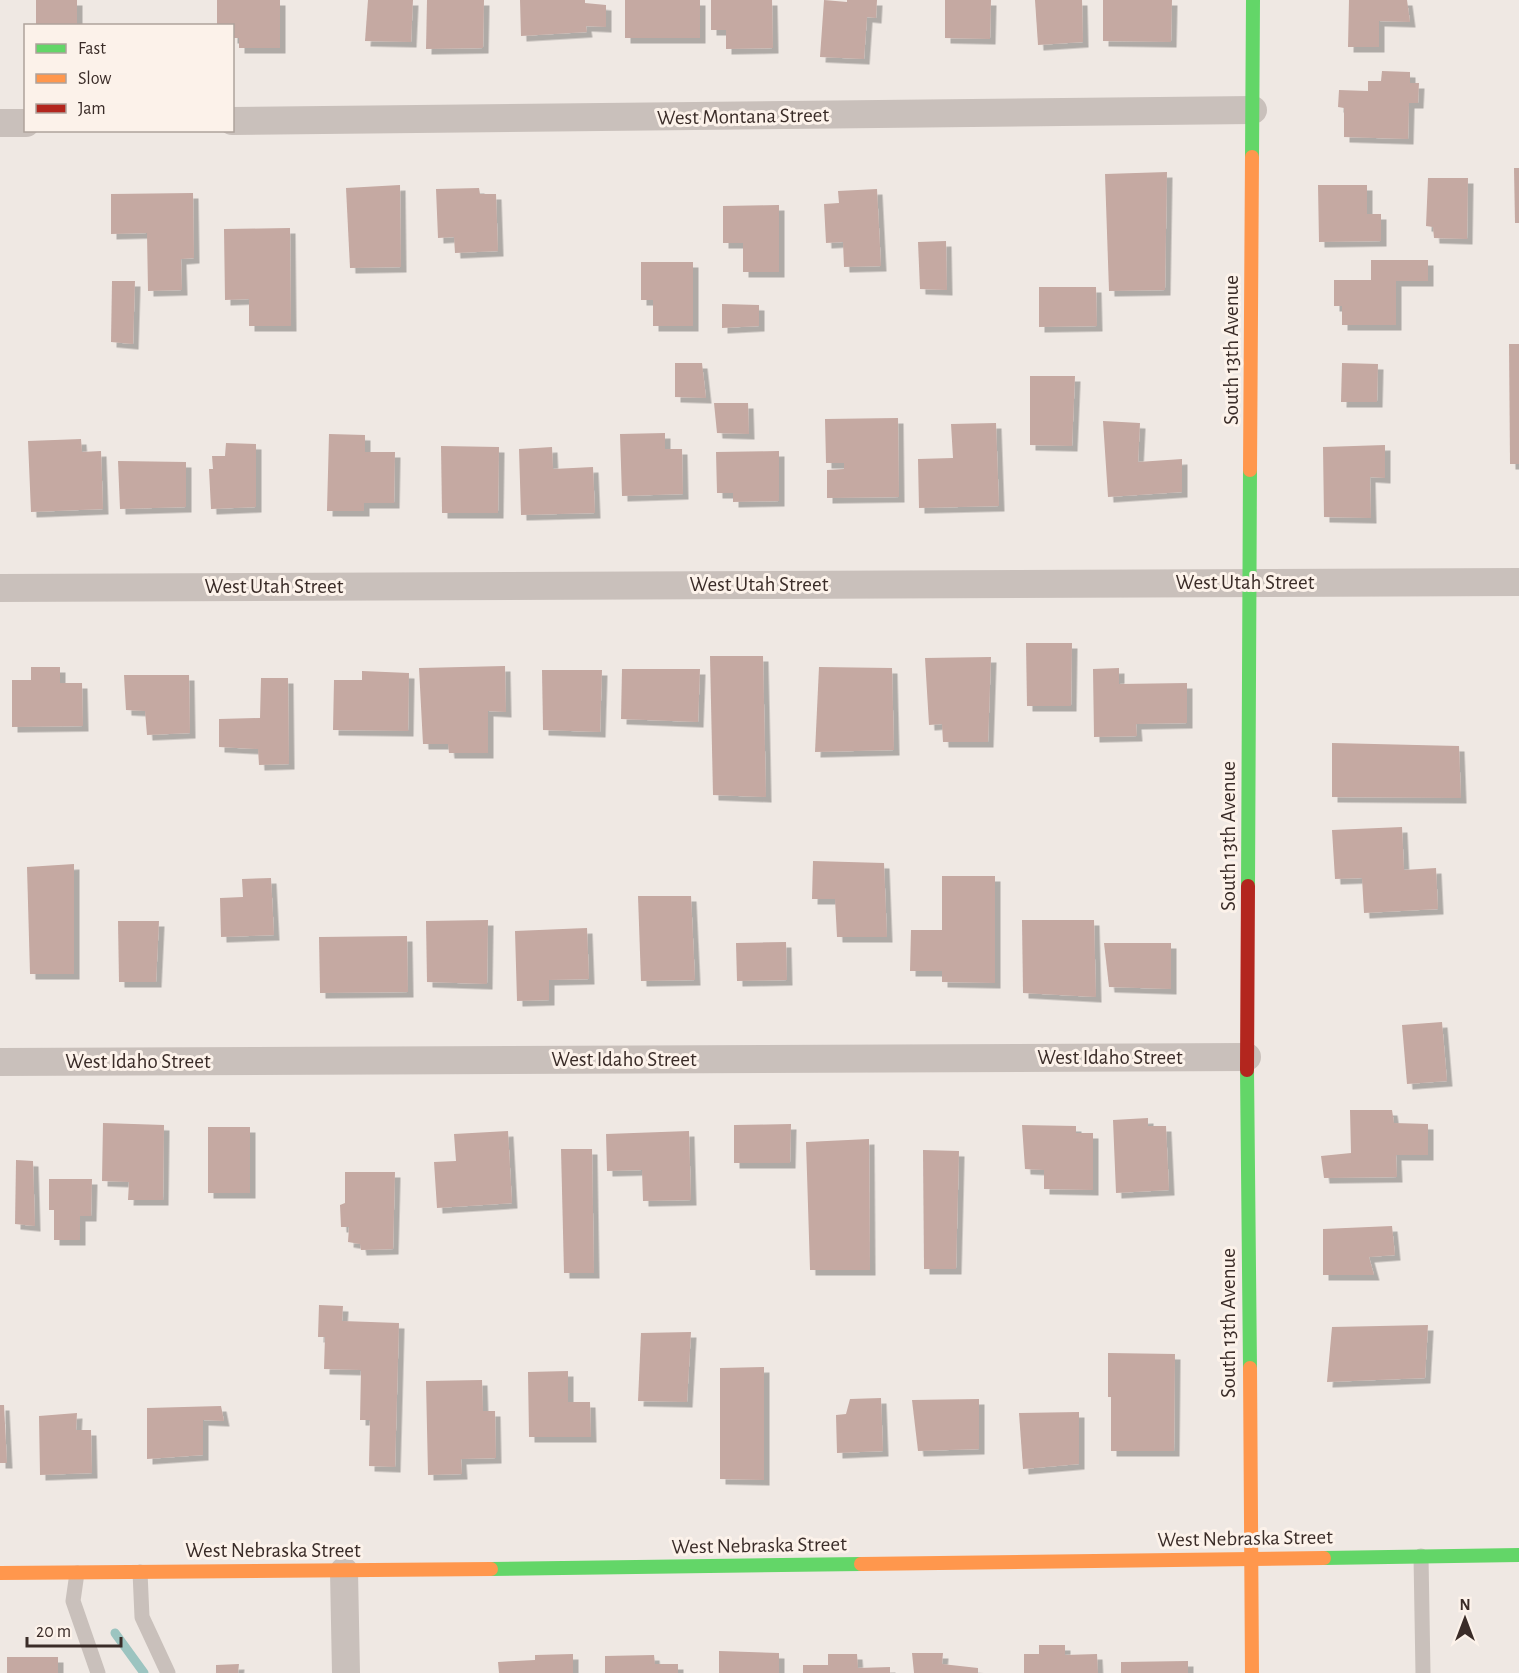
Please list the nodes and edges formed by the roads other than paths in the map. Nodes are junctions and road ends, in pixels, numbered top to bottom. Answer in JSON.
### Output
{"nodes":[{"id":1,"x":1253,"y":0,"type":"edge"},
{"id":2,"x":1253,"y":110,"type":"junction"},
{"id":3,"x":234,"y":121,"type":"edge"},
{"id":4,"x":0,"y":123,"type":"edge"},
{"id":5,"x":24,"y":123,"type":"edge"},
{"id":6,"x":1251,"y":582,"type":"junction"},
{"id":7,"x":1519,"y":582,"type":"edge"},
{"id":8,"x":0,"y":588,"type":"edge"},
{"id":9,"x":1247,"y":1057,"type":"junction"},
{"id":10,"x":0,"y":1062,"type":"edge"},
{"id":11,"x":1519,"y":1555,"type":"edge"},
{"id":12,"x":1421,"y":1557,"type":"junction"},
{"id":13,"x":1251,"y":1559,"type":"junction"},
{"id":14,"x":344,"y":1571,"type":"junction"},
{"id":15,"x":140,"y":1572,"type":"junction"},
{"id":16,"x":0,"y":1573,"type":"edge"},
{"id":17,"x":77,"y":1573,"type":"junction"},
{"id":18,"x":98,"y":1673,"type":"edge"},
{"id":19,"x":168,"y":1673,"type":"edge"},
{"id":20,"x":346,"y":1673,"type":"edge"},
{"id":21,"x":1252,"y":1673,"type":"edge"},
{"id":22,"x":1423,"y":1673,"type":"edge"}],
"edges":[{"from":1,"to":2,"type":"street","name":"South 13th Avenue"},
{"from":2,"to":3,"type":"street","name":"West Montana Street"},
{"from":2,"to":6,"type":"street","name":"South 13th Avenue"},
{"from":4,"to":5,"type":"street"},
{"from":6,"to":7,"type":"street","name":"West Utah Street"},
{"from":6,"to":8,"type":"street","name":"West Utah Street"},
{"from":6,"to":9,"type":"street","name":"South 13th Avenue"},
{"from":9,"to":10,"type":"street","name":"West Idaho Street"},
{"from":9,"to":13,"type":"street","name":"South 13th Avenue"},
{"from":11,"to":12,"type":"street","name":"West Nebraska Street"},
{"from":12,"to":13,"type":"street","name":"West Nebraska Street"},
{"from":12,"to":22,"type":"lane"},
{"from":13,"to":14,"type":"street","name":"West Nebraska Street"},
{"from":13,"to":21,"type":"street","name":"South 13th Avenue"},
{"from":14,"to":15,"type":"street","name":"West Nebraska Street"},
{"from":14,"to":20,"type":"street"},
{"from":15,"to":17,"type":"street","name":"West Nebraska Street"},
{"from":15,"to":19,"type":"lane"},
{"from":16,"to":17,"type":"street","name":"West Nebraska Street"},
{"from":17,"to":18,"type":"lane"}]}
